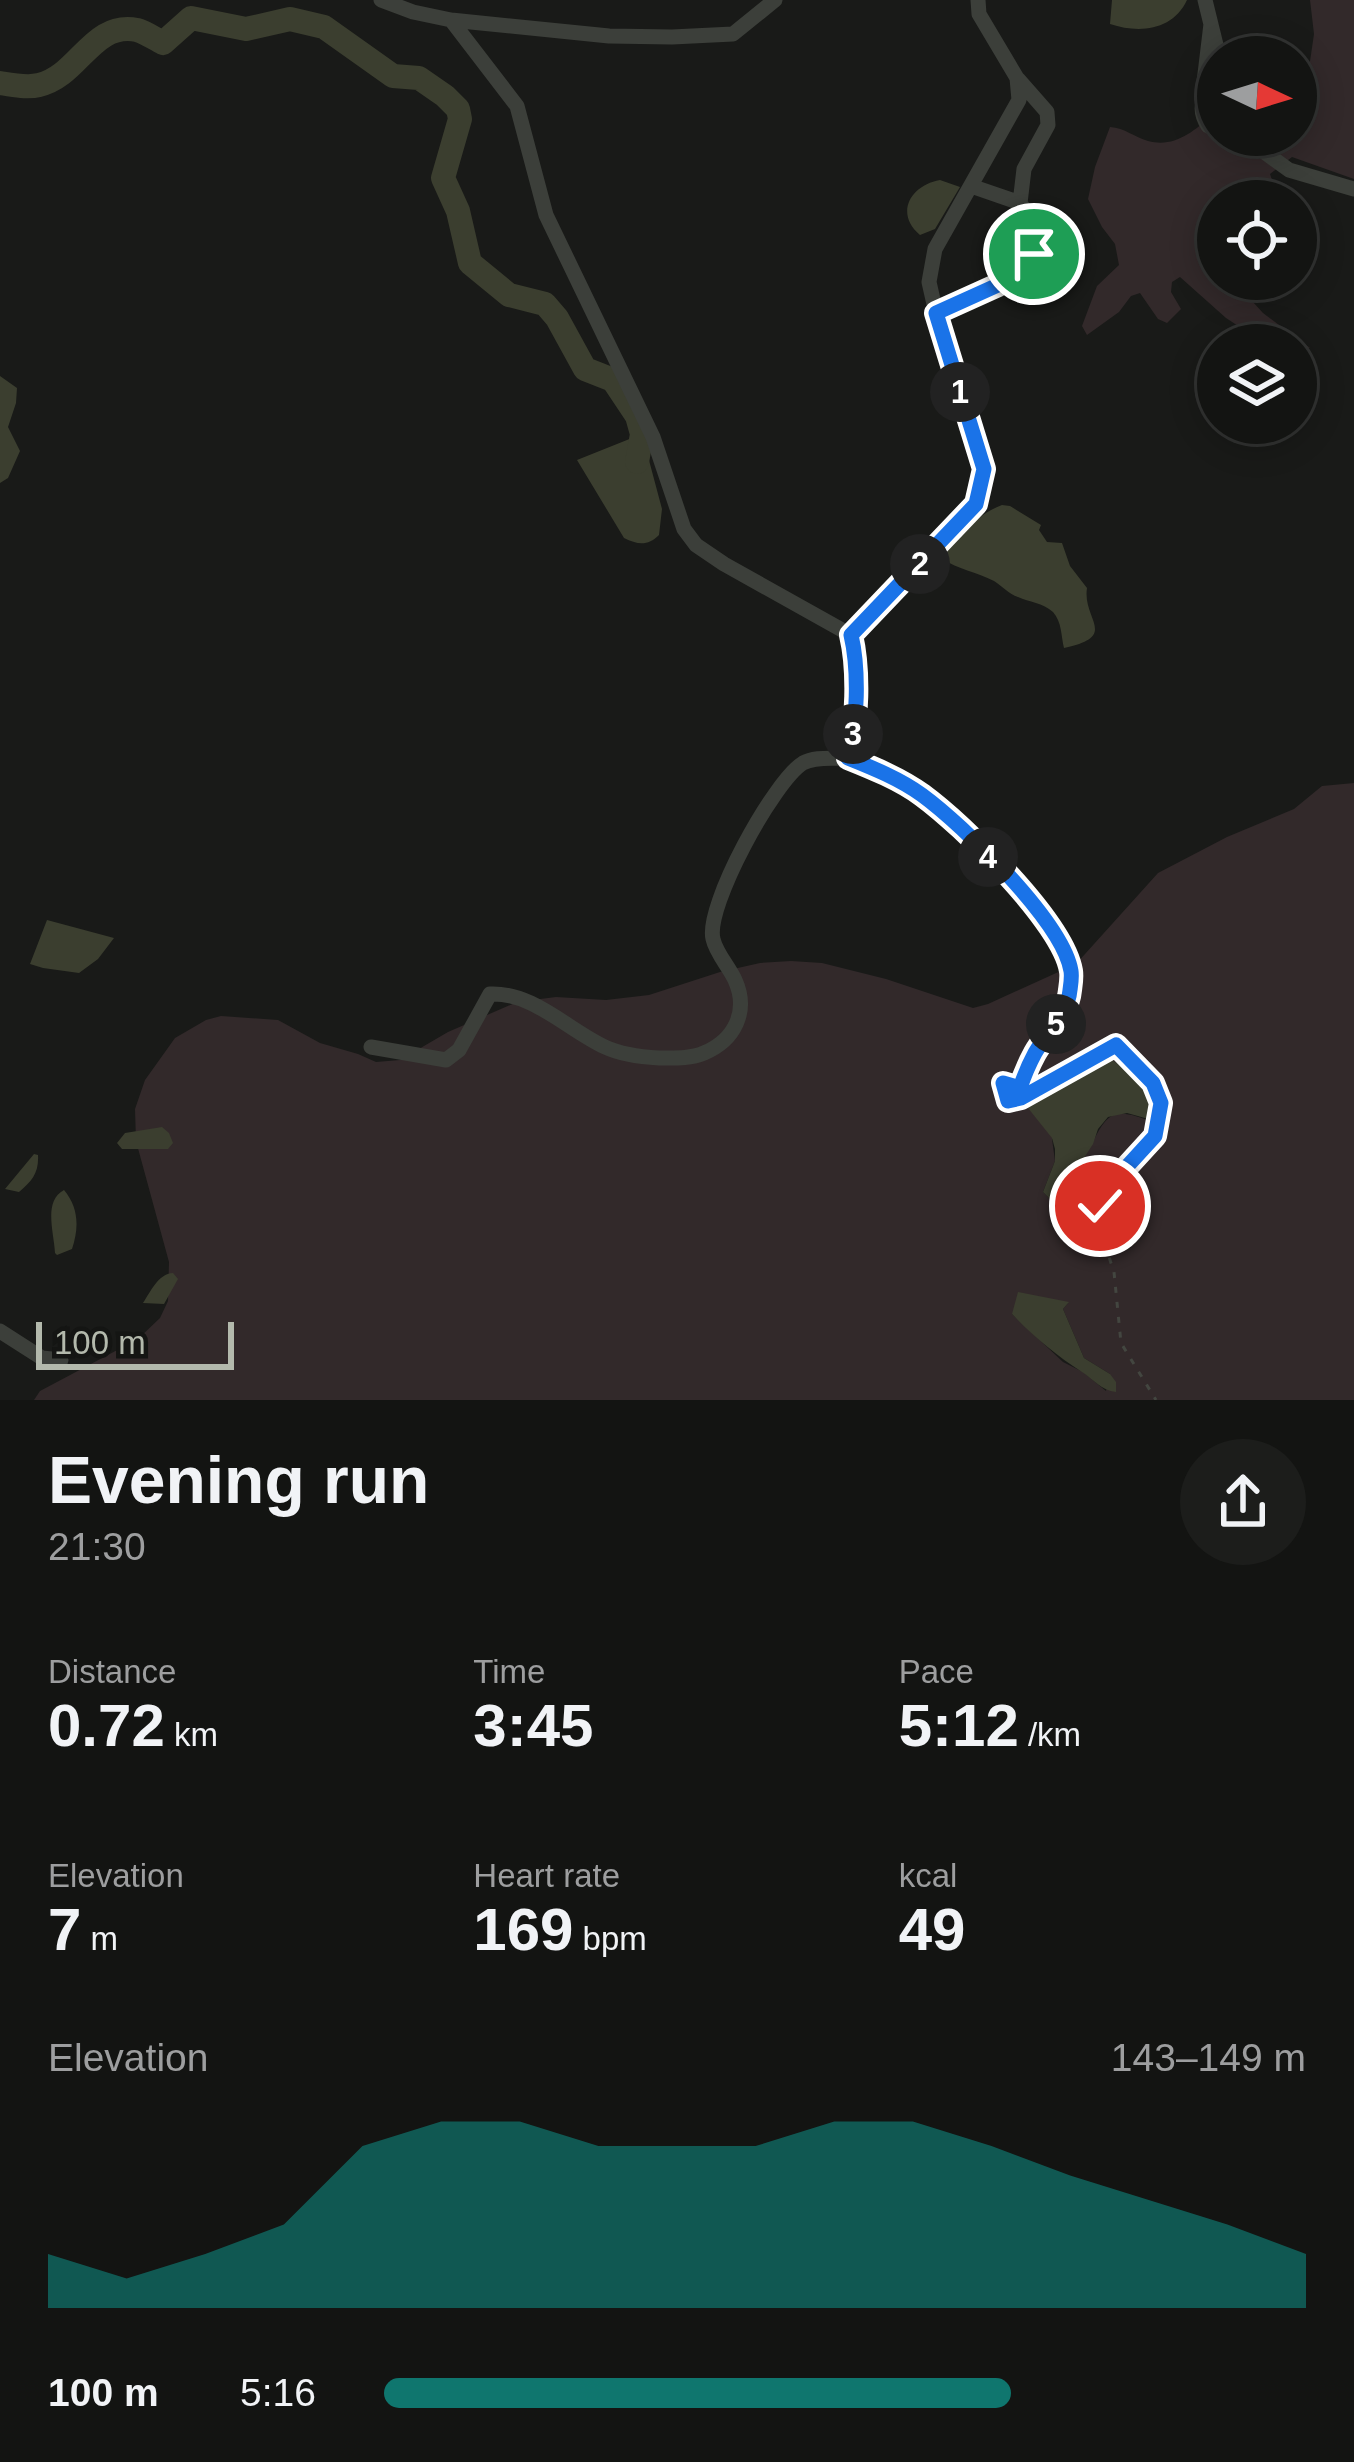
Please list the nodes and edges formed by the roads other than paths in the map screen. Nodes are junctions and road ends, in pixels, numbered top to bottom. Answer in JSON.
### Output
{"nodes":[{"id":1,"x":381,"y":0,"type":"edge"},
{"id":2,"x":775,"y":0,"type":"edge"},
{"id":3,"x":994,"y":0,"type":"edge"},
{"id":4,"x":1205,"y":0,"type":"edge"},
{"id":5,"x":979,"y":7,"type":"edge"},
{"id":6,"x":451,"y":20,"type":"junction"},
{"id":7,"x":1211,"y":24,"type":"junction"},
{"id":8,"x":1210,"y":36,"type":"edge"},
{"id":9,"x":1214,"y":36,"type":"edge"},
{"id":10,"x":1017,"y":78,"type":"junction"},
{"id":11,"x":1269,"y":156,"type":"edge"},
{"id":12,"x":971,"y":186,"type":"junction"},
{"id":13,"x":1354,"y":189,"type":"edge"},
{"id":14,"x":1020,"y":203,"type":"junction"},
{"id":15,"x":936,"y":313,"type":"junction"},
{"id":16,"x":851,"y":635,"type":"junction"},
{"id":17,"x":371,"y":1047,"type":"dead end"},
{"id":18,"x":0,"y":1331,"type":"edge"},
{"id":19,"x":61,"y":1360,"type":"dead end"}],
"edges":[{"from":1,"to":6,"type":"street"},
{"from":2,"to":6,"type":"street"},
{"from":3,"to":5,"type":"street"},
{"from":4,"to":7,"type":"street"},
{"from":5,"to":10,"type":"street"},
{"from":6,"to":16,"type":"street"},
{"from":7,"to":8,"type":"street"},
{"from":7,"to":9,"type":"street"},
{"from":10,"to":12,"type":"street"},
{"from":10,"to":14,"type":"street"},
{"from":11,"to":13,"type":"street"},
{"from":12,"to":14,"type":"street"},
{"from":12,"to":15,"type":"street"},
{"from":14,"to":15,"type":"street"},
{"from":15,"to":16,"type":"street"},
{"from":16,"to":17,"type":"street"},
{"from":18,"to":19,"type":"street"}]}
